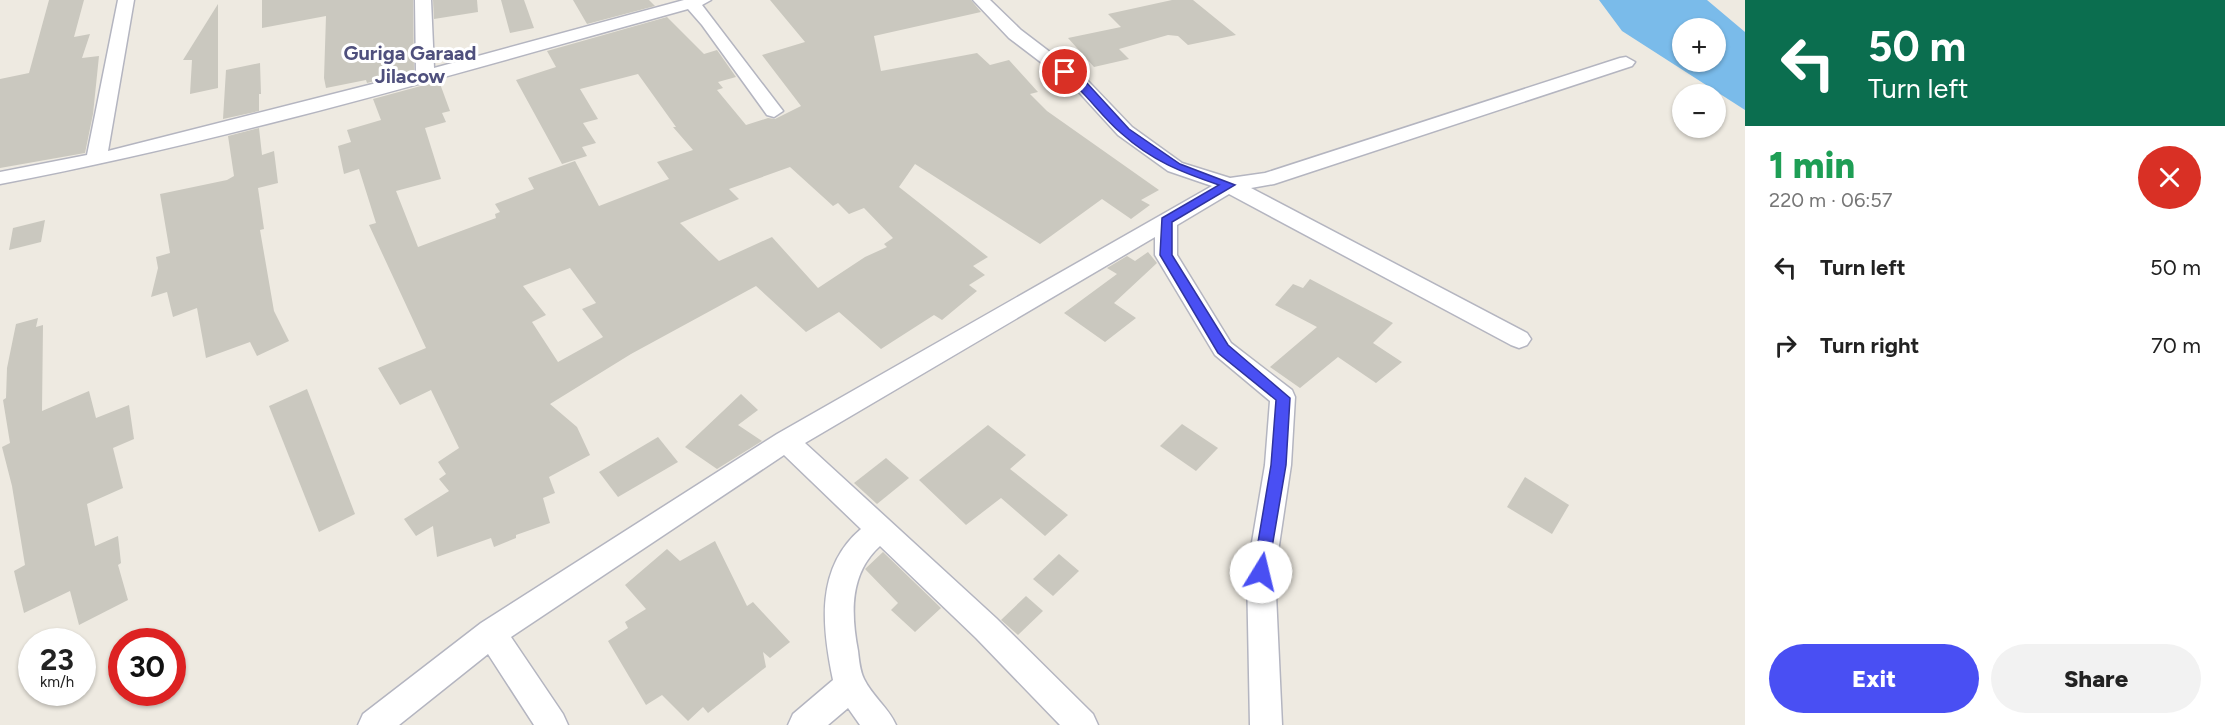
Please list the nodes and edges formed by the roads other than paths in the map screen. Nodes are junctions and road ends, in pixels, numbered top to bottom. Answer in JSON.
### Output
{"nodes":[{"id":1,"x":126,"y":0,"type":"edge"},
{"id":2,"x":423,"y":0,"type":"edge"},
{"id":3,"x":981,"y":0,"type":"edge"},
{"id":4,"x":697,"y":2,"type":"edge"},
{"id":5,"x":1626,"y":62,"type":"dead end"},
{"id":6,"x":425,"y":76,"type":"junction"},
{"id":7,"x":774,"y":111,"type":"dead end"},
{"id":8,"x":96,"y":160,"type":"junction"},
{"id":9,"x":0,"y":178,"type":"edge"},
{"id":10,"x":1229,"y":185,"type":"junction"},
{"id":11,"x":1166,"y":220,"type":"junction"},
{"id":12,"x":1519,"y":339,"type":"dead end"},
{"id":13,"x":786,"y":441,"type":"junction"},
{"id":14,"x":879,"y":530,"type":"junction"},
{"id":15,"x":490,"y":633,"type":"junction"},
{"id":16,"x":850,"y":686,"type":"junction"},
{"id":17,"x":375,"y":725,"type":"edge"},
{"id":18,"x":552,"y":725,"type":"edge"},
{"id":19,"x":804,"y":725,"type":"edge"},
{"id":20,"x":880,"y":725,"type":"edge"},
{"id":21,"x":1082,"y":725,"type":"edge"},
{"id":22,"x":1266,"y":725,"type":"edge"}],
"edges":[{"from":1,"to":8,"type":"street"},
{"from":2,"to":6,"type":"street"},
{"from":3,"to":10,"type":"street"},
{"from":4,"to":6,"type":"street"},
{"from":4,"to":7,"type":"street"},
{"from":5,"to":10,"type":"street"},
{"from":6,"to":8,"type":"street"},
{"from":8,"to":9,"type":"street"},
{"from":10,"to":11,"type":"street"},
{"from":10,"to":12,"type":"street"},
{"from":11,"to":13,"type":"street"},
{"from":11,"to":22,"type":"street"},
{"from":13,"to":14,"type":"street"},
{"from":13,"to":15,"type":"street"},
{"from":14,"to":16,"type":"street"},
{"from":14,"to":21,"type":"street"},
{"from":15,"to":17,"type":"street"},
{"from":15,"to":18,"type":"street"},
{"from":16,"to":19,"type":"street"},
{"from":16,"to":20,"type":"street"}]}
